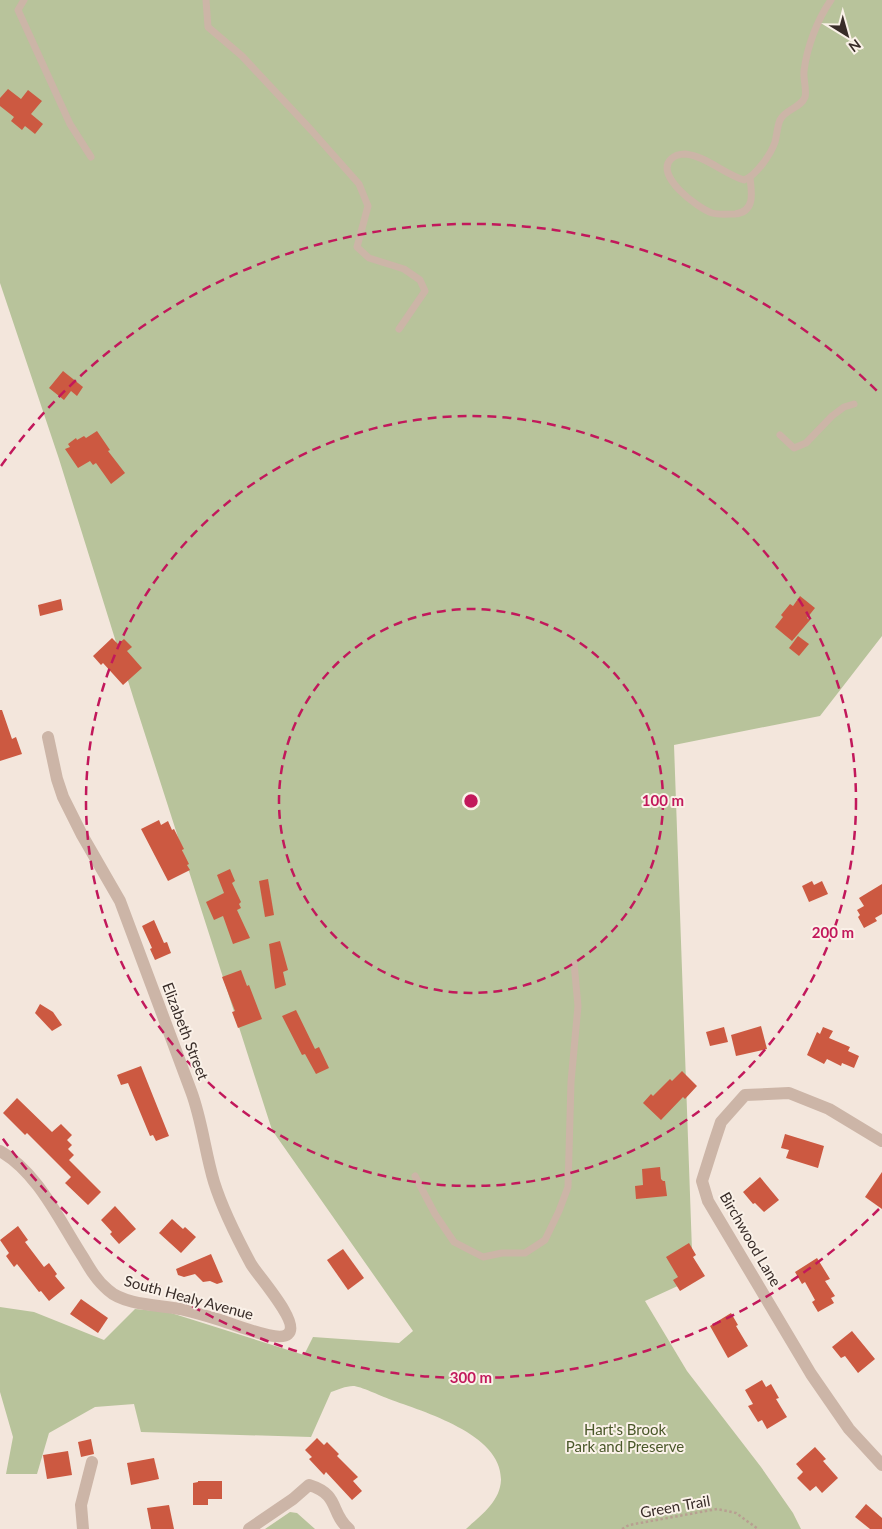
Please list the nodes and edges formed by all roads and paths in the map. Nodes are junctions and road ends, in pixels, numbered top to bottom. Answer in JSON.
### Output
{"nodes":[{"id":1,"x":24,"y":0,"type":"edge"},
{"id":2,"x":206,"y":0,"type":"edge"},
{"id":3,"x":831,"y":0,"type":"edge"},
{"id":4,"x":91,"y":157,"type":"dead end"},
{"id":5,"x":750,"y":178,"type":"junction"},
{"id":6,"x":399,"y":328,"type":"dead end"},
{"id":7,"x":854,"y":404,"type":"dead end"},
{"id":8,"x":780,"y":435,"type":"dead end"},
{"id":9,"x":48,"y":737,"type":"dead end"},
{"id":10,"x":574,"y":963,"type":"dead end"},
{"id":11,"x":882,"y":1141,"type":"edge"},
{"id":12,"x":0,"y":1151,"type":"edge"},
{"id":13,"x":415,"y":1176,"type":"dead end"},
{"id":14,"x":288,"y":1335,"type":"joint"},
{"id":15,"x":92,"y":1462,"type":"dead end"},
{"id":16,"x":882,"y":1465,"type":"edge"},
{"id":17,"x":83,"y":1529,"type":"edge"},
{"id":18,"x":249,"y":1529,"type":"edge"},
{"id":19,"x":349,"y":1529,"type":"edge"},
{"id":20,"x":622,"y":1529,"type":"edge"},
{"id":21,"x":758,"y":1529,"type":"edge"}],
"edges":[{"from":1,"to":4,"type":"lane"},
{"from":2,"to":6,"type":"lane"},
{"from":3,"to":5,"type":"lane"},
{"from":5,"to":5,"type":"lane"},
{"from":7,"to":8,"type":"lane"},
{"from":9,"to":14,"type":"street","name":"Elizabeth Street"},
{"from":10,"to":13,"type":"lane"},
{"from":11,"to":16,"type":"street","name":"Birchwood Lane"},
{"from":12,"to":14,"type":"street","name":"South Healy Avenue"},
{"from":15,"to":17,"type":"street"},
{"from":18,"to":19,"type":"street"},
{"from":20,"to":21,"type":"path","name":"Green Trail"}]}
